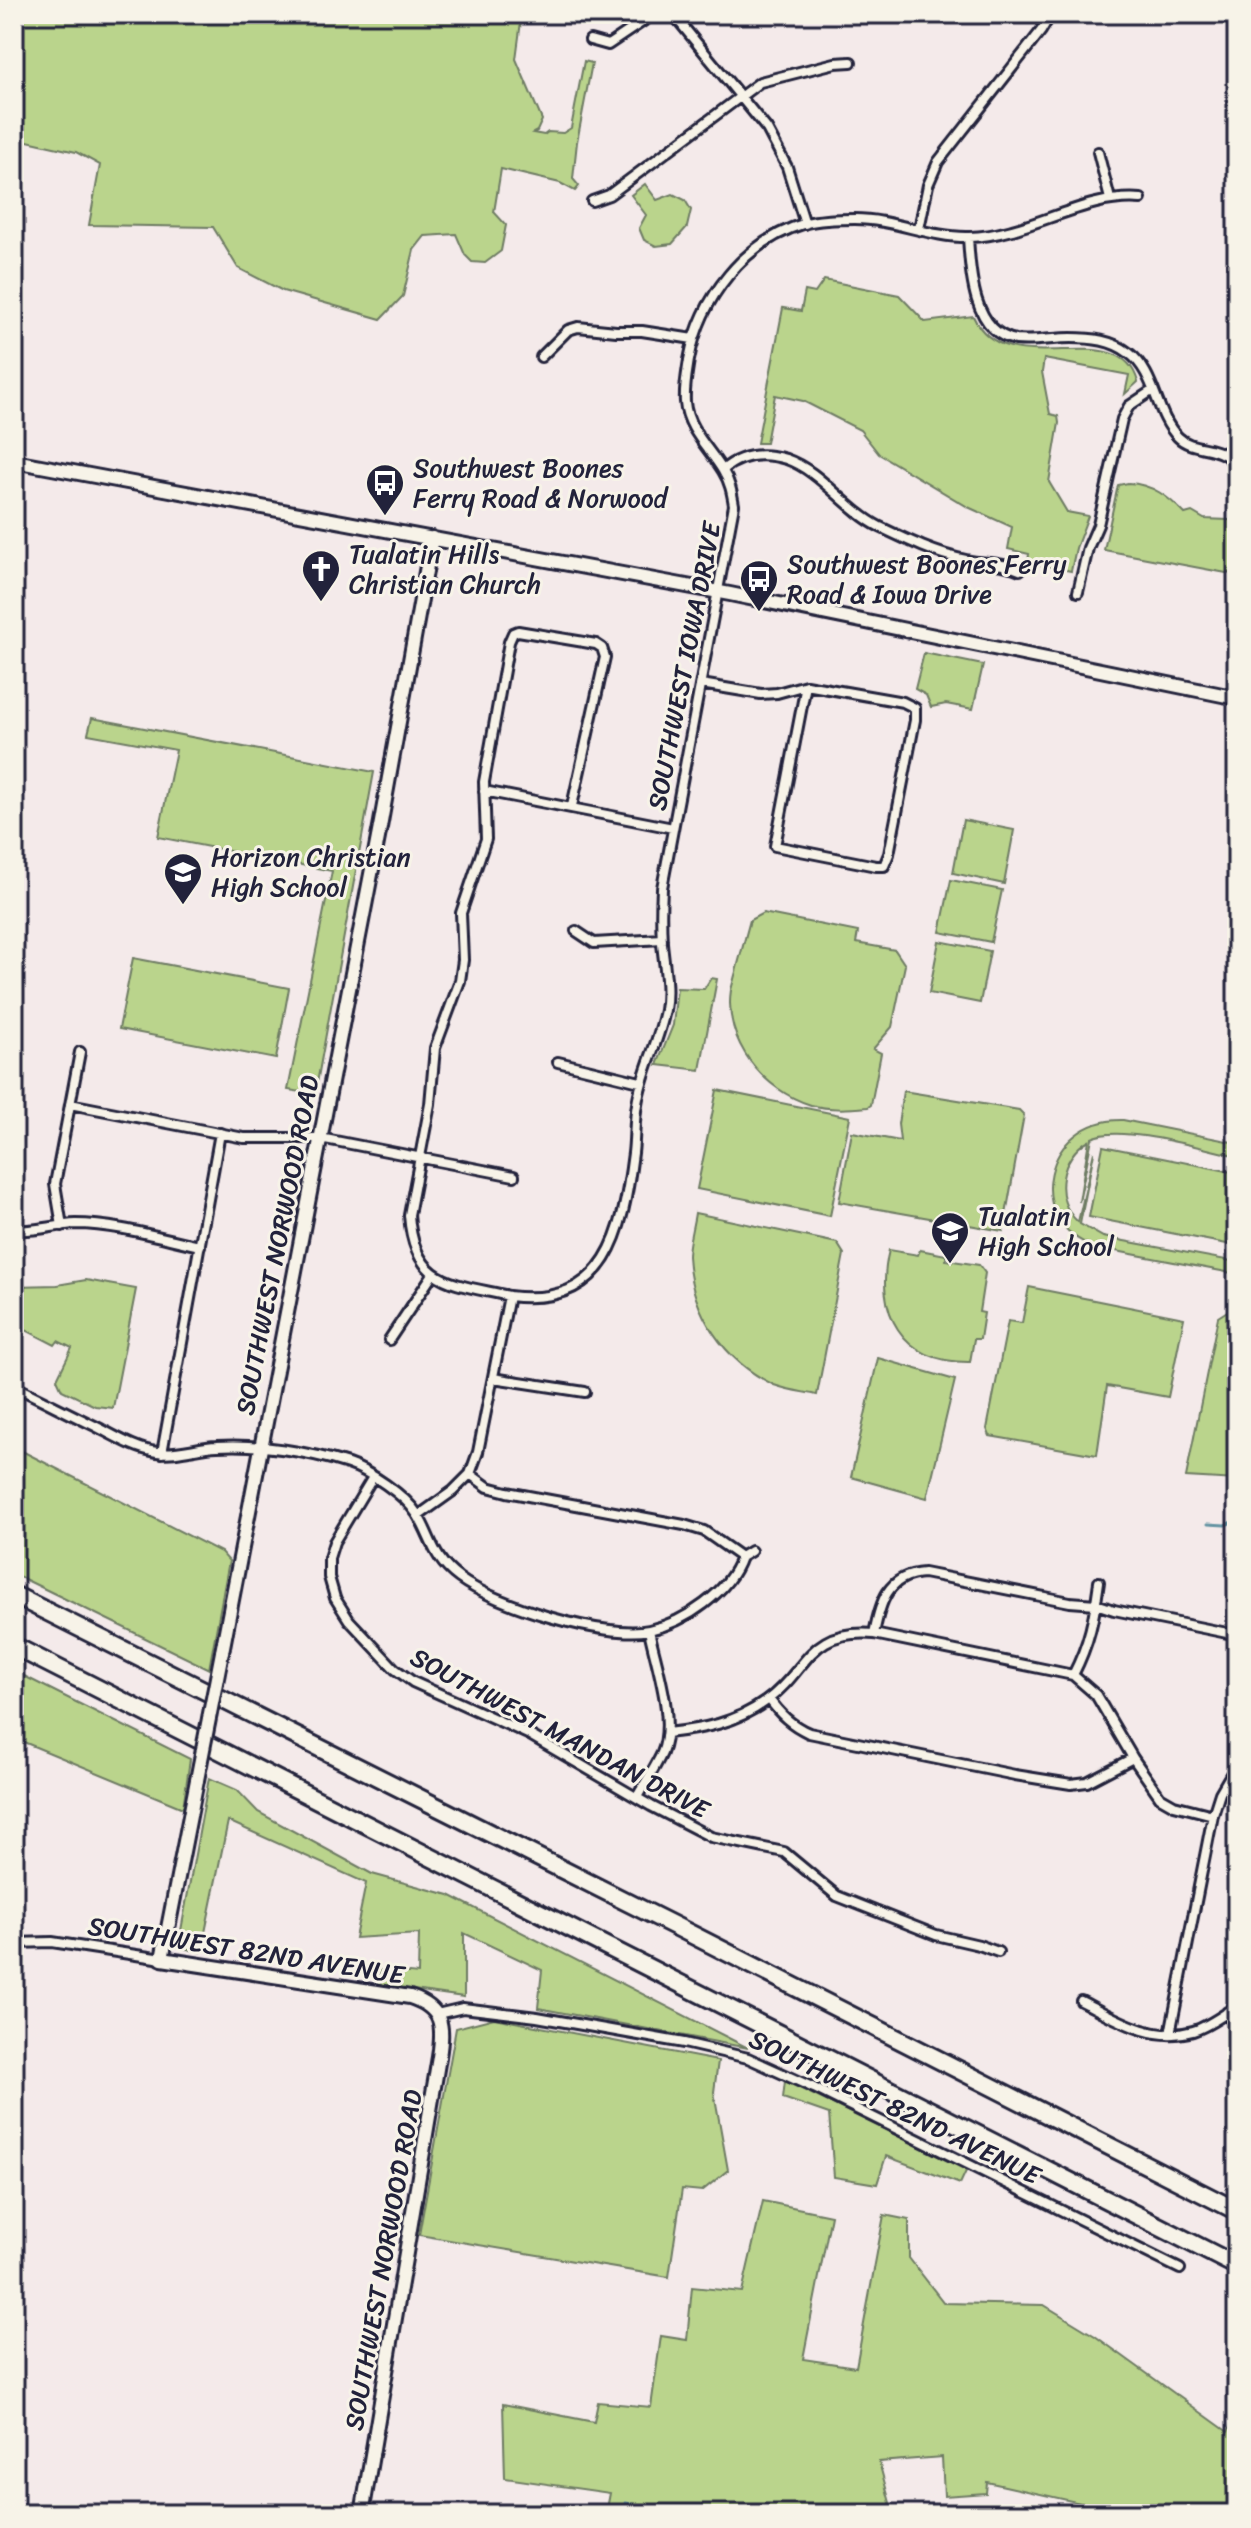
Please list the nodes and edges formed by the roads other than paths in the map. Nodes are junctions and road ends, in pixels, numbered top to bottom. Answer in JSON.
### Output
{"nodes":[{"id":1,"x":654,"y":14,"type":"edge"},
{"id":2,"x":673,"y":14,"type":"edge"},
{"id":3,"x":1051,"y":14,"type":"edge"},
{"id":4,"x":590,"y":40,"type":"dead end"},
{"id":5,"x":851,"y":62,"type":"dead end"},
{"id":6,"x":741,"y":96,"type":"junction"},
{"id":7,"x":1098,"y":152,"type":"dead end"},
{"id":8,"x":1110,"y":199,"type":"junction"},
{"id":9,"x":1141,"y":199,"type":"dead end"},
{"id":10,"x":592,"y":201,"type":"dead end"},
{"id":11,"x":805,"y":224,"type":"junction"},
{"id":12,"x":919,"y":229,"type":"junction"},
{"id":13,"x":968,"y":237,"type":"junction"},
{"id":14,"x":693,"y":339,"type":"junction"},
{"id":15,"x":541,"y":357,"type":"dead end"},
{"id":16,"x":1153,"y":390,"type":"junction"},
{"id":17,"x":14,"y":461,"type":"edge"},
{"id":18,"x":1237,"y":465,"type":"edge"},
{"id":19,"x":723,"y":470,"type":"junction"},
{"id":20,"x":432,"y":538,"type":"junction"},
{"id":21,"x":1020,"y":570,"type":"dead end"},
{"id":22,"x":718,"y":592,"type":"junction"},
{"id":23,"x":1078,"y":592,"type":"dead end"},
{"id":24,"x":701,"y":684,"type":"junction"},
{"id":25,"x":806,"y":685,"type":"junction"},
{"id":26,"x":1237,"y":698,"type":"edge"},
{"id":27,"x":484,"y":791,"type":"junction"},
{"id":28,"x":572,"y":806,"type":"junction"},
{"id":29,"x":673,"y":828,"type":"junction"},
{"id":30,"x":576,"y":931,"type":"dead end"},
{"id":31,"x":662,"y":939,"type":"junction"},
{"id":32,"x":80,"y":1052,"type":"dead end"},
{"id":33,"x":558,"y":1062,"type":"dead end"},
{"id":34,"x":640,"y":1082,"type":"junction"},
{"id":35,"x":70,"y":1104,"type":"junction"},
{"id":36,"x":220,"y":1133,"type":"junction"},
{"id":37,"x":320,"y":1138,"type":"junction"},
{"id":38,"x":421,"y":1158,"type":"junction"},
{"id":39,"x":514,"y":1176,"type":"dead end"},
{"id":40,"x":62,"y":1226,"type":"junction"},
{"id":41,"x":14,"y":1230,"type":"edge"},
{"id":42,"x":200,"y":1246,"type":"junction"},
{"id":43,"x":433,"y":1274,"type":"junction"},
{"id":44,"x":509,"y":1296,"type":"junction"},
{"id":45,"x":389,"y":1340,"type":"dead end"},
{"id":46,"x":493,"y":1378,"type":"junction"},
{"id":47,"x":14,"y":1386,"type":"edge"},
{"id":48,"x":585,"y":1392,"type":"dead end"},
{"id":49,"x":260,"y":1447,"type":"junction"},
{"id":50,"x":162,"y":1453,"type":"junction"},
{"id":51,"x":470,"y":1474,"type":"junction"},
{"id":52,"x":373,"y":1477,"type":"junction"},
{"id":53,"x":418,"y":1516,"type":"junction"},
{"id":54,"x":751,"y":1551,"type":"dead end"},
{"id":55,"x":741,"y":1557,"type":"junction"},
{"id":56,"x":1099,"y":1582,"type":"dead end"},
{"id":57,"x":14,"y":1595,"type":"edge"},
{"id":58,"x":1096,"y":1604,"type":"junction"},
{"id":59,"x":649,"y":1630,"type":"junction"},
{"id":60,"x":874,"y":1634,"type":"junction"},
{"id":61,"x":1237,"y":1635,"type":"edge"},
{"id":62,"x":14,"y":1646,"type":"edge"},
{"id":63,"x":1073,"y":1675,"type":"junction"},
{"id":64,"x":769,"y":1699,"type":"junction"},
{"id":65,"x":667,"y":1733,"type":"junction"},
{"id":66,"x":1133,"y":1758,"type":"junction"},
{"id":67,"x":1237,"y":1764,"type":"edge"},
{"id":68,"x":637,"y":1797,"type":"junction"},
{"id":69,"x":1213,"y":1815,"type":"junction"},
{"id":70,"x":14,"y":1943,"type":"edge"},
{"id":71,"x":998,"y":1952,"type":"dead end"},
{"id":72,"x":162,"y":1959,"type":"junction"},
{"id":73,"x":1081,"y":2001,"type":"dead end"},
{"id":74,"x":1237,"y":2006,"type":"edge"},
{"id":75,"x":1227,"y":2012,"type":"junction"},
{"id":76,"x":437,"y":2014,"type":"junction"},
{"id":77,"x":1237,"y":2031,"type":"edge"},
{"id":78,"x":1170,"y":2034,"type":"junction"},
{"id":79,"x":1237,"y":2211,"type":"edge"},
{"id":80,"x":1237,"y":2266,"type":"edge"},
{"id":81,"x":1180,"y":2269,"type":"dead end"},
{"id":82,"x":362,"y":2514,"type":"edge"}],
"edges":[{"from":1,"to":4,"type":"street"},
{"from":2,"to":6,"type":"street"},
{"from":3,"to":12,"type":"street"},
{"from":5,"to":6,"type":"street"},
{"from":6,"to":10,"type":"street"},
{"from":6,"to":11,"type":"street"},
{"from":7,"to":8,"type":"street"},
{"from":8,"to":9,"type":"street","name":"SOUTHWEST IOWA DRIVE"},
{"from":8,"to":13,"type":"street","name":"SOUTHWEST IOWA DRIVE"},
{"from":11,"to":12,"type":"street","name":"SOUTHWEST IOWA DRIVE"},
{"from":11,"to":14,"type":"street","name":"SOUTHWEST IOWA DRIVE"},
{"from":12,"to":13,"type":"street","name":"SOUTHWEST IOWA DRIVE"},
{"from":13,"to":16,"type":"street"},
{"from":14,"to":15,"type":"street"},
{"from":14,"to":19,"type":"street","name":"SOUTHWEST IOWA DRIVE"},
{"from":16,"to":18,"type":"street"},
{"from":16,"to":23,"type":"street"},
{"from":17,"to":20,"type":"street"},
{"from":19,"to":21,"type":"street"},
{"from":19,"to":22,"type":"street","name":"SOUTHWEST IOWA DRIVE"},
{"from":20,"to":22,"type":"street"},
{"from":20,"to":37,"type":"street","name":"SOUTHWEST NORWOOD ROAD"},
{"from":22,"to":24,"type":"street","name":"SOUTHWEST IOWA DRIVE"},
{"from":22,"to":26,"type":"street"},
{"from":24,"to":25,"type":"street"},
{"from":24,"to":29,"type":"street","name":"SOUTHWEST IOWA DRIVE"},
{"from":25,"to":25,"type":"street"},
{"from":27,"to":28,"type":"street"},
{"from":27,"to":28,"type":"street"},
{"from":27,"to":38,"type":"street"},
{"from":28,"to":29,"type":"street"},
{"from":29,"to":31,"type":"street","name":"SOUTHWEST IOWA DRIVE"},
{"from":30,"to":31,"type":"street"},
{"from":31,"to":34,"type":"street","name":"SOUTHWEST IOWA DRIVE"},
{"from":32,"to":35,"type":"street"},
{"from":33,"to":34,"type":"street"},
{"from":34,"to":44,"type":"street","name":"SOUTHWEST IOWA DRIVE"},
{"from":35,"to":36,"type":"street"},
{"from":35,"to":40,"type":"street"},
{"from":36,"to":37,"type":"street"},
{"from":36,"to":42,"type":"street"},
{"from":37,"to":38,"type":"street"},
{"from":37,"to":49,"type":"street","name":"SOUTHWEST NORWOOD ROAD"},
{"from":38,"to":39,"type":"street"},
{"from":38,"to":43,"type":"street"},
{"from":40,"to":41,"type":"street"},
{"from":40,"to":42,"type":"street"},
{"from":42,"to":50,"type":"street"},
{"from":43,"to":44,"type":"street","name":"SOUTHWEST IOWA DRIVE"},
{"from":43,"to":45,"type":"street"},
{"from":44,"to":46,"type":"street"},
{"from":46,"to":48,"type":"street"},
{"from":46,"to":51,"type":"street"},
{"from":47,"to":50,"type":"street"},
{"from":49,"to":50,"type":"street"},
{"from":49,"to":52,"type":"street"},
{"from":49,"to":72,"type":"street","name":"SOUTHWEST NORWOOD ROAD","bridge":true},
{"from":51,"to":53,"type":"street"},
{"from":51,"to":55,"type":"street"},
{"from":52,"to":53,"type":"street"},
{"from":52,"to":68,"type":"street","name":"SOUTHWEST MANDAN DRIVE"},
{"from":53,"to":59,"type":"street"},
{"from":54,"to":55,"type":"street"},
{"from":55,"to":59,"type":"street"},
{"from":56,"to":58,"type":"street"},
{"from":57,"to":79,"type":"highway"},
{"from":58,"to":60,"type":"street"},
{"from":58,"to":61,"type":"street"},
{"from":58,"to":63,"type":"street"},
{"from":59,"to":65,"type":"street"},
{"from":60,"to":63,"type":"street"},
{"from":60,"to":64,"type":"street"},
{"from":62,"to":80,"type":"highway"},
{"from":63,"to":66,"type":"street"},
{"from":64,"to":65,"type":"street"},
{"from":64,"to":66,"type":"street"},
{"from":65,"to":68,"type":"street"},
{"from":66,"to":69,"type":"street"},
{"from":67,"to":69,"type":"street"},
{"from":68,"to":71,"type":"street","name":"SOUTHWEST MANDAN DRIVE"},
{"from":69,"to":78,"type":"street"},
{"from":70,"to":72,"type":"street","name":"SOUTHWEST 82ND AVENUE"},
{"from":72,"to":76,"type":"street","name":"SOUTHWEST 82ND AVENUE"},
{"from":73,"to":78,"type":"street"},
{"from":74,"to":75,"type":"street"},
{"from":75,"to":77,"type":"street"},
{"from":75,"to":78,"type":"street"},
{"from":76,"to":81,"type":"street","name":"SOUTHWEST 82ND AVENUE"},
{"from":76,"to":82,"type":"street","name":"SOUTHWEST NORWOOD ROAD"}]}
